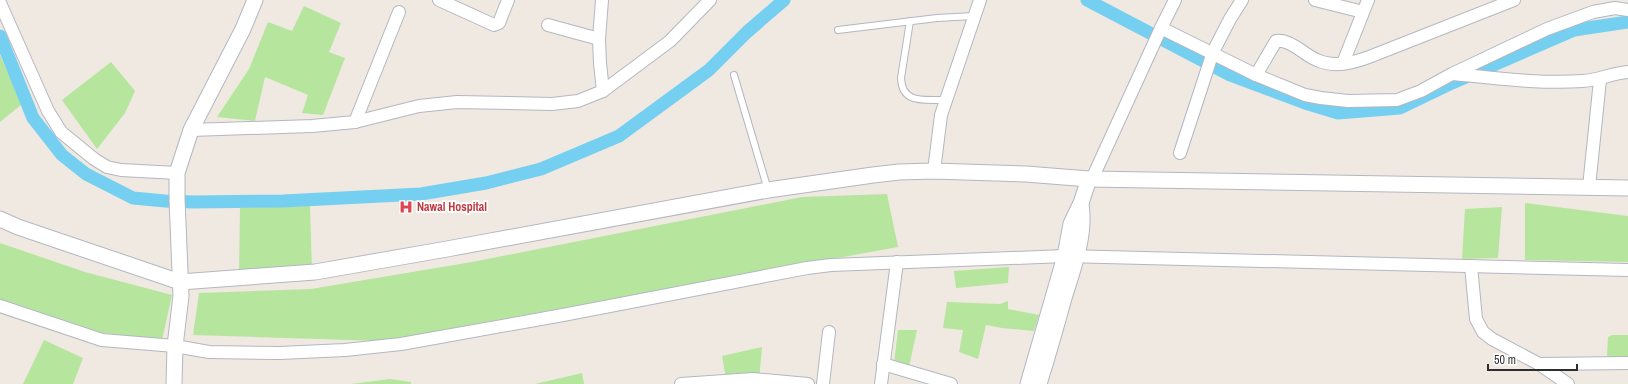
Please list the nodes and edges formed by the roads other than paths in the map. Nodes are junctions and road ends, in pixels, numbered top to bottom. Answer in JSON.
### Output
{"nodes":[{"id":1,"x":255,"y":0,"type":"edge"},
{"id":2,"x":508,"y":0,"type":"edge"},
{"id":3,"x":602,"y":0,"type":"edge"},
{"id":4,"x":710,"y":0,"type":"edge"},
{"id":5,"x":980,"y":0,"type":"edge"},
{"id":6,"x":1175,"y":0,"type":"edge"},
{"id":7,"x":1242,"y":0,"type":"edge"},
{"id":8,"x":1315,"y":0,"type":"edge"},
{"id":9,"x":1368,"y":0,"type":"edge"},
{"id":10,"x":1514,"y":0,"type":"edge"},
{"id":11,"x":443,"y":1,"type":"edge"},
{"id":12,"x":0,"y":3,"type":"edge"},
{"id":13,"x":1618,"y":4,"type":"edge"},
{"id":14,"x":1628,"y":10,"type":"edge"},
{"id":15,"x":399,"y":12,"type":"dead end"},
{"id":16,"x":1363,"y":12,"type":"junction"},
{"id":17,"x":974,"y":16,"type":"junction"},
{"id":18,"x":910,"y":21,"type":"junction"},
{"id":19,"x":548,"y":25,"type":"dead end"},
{"id":20,"x":1160,"y":28,"type":"junction"},
{"id":21,"x":838,"y":30,"type":"dead end"},
{"id":22,"x":599,"y":39,"type":"junction"},
{"id":23,"x":1213,"y":52,"type":"junction"},
{"id":24,"x":1343,"y":63,"type":"junction"},
{"id":25,"x":1628,"y":72,"type":"edge"},
{"id":26,"x":1452,"y":74,"type":"junction"},
{"id":27,"x":734,"y":75,"type":"dead end"},
{"id":28,"x":1256,"y":75,"type":"junction"},
{"id":29,"x":1600,"y":80,"type":"junction"},
{"id":30,"x":603,"y":91,"type":"junction"},
{"id":31,"x":946,"y":100,"type":"junction"},
{"id":32,"x":355,"y":122,"type":"junction"},
{"id":33,"x":191,"y":130,"type":"junction"},
{"id":34,"x":1180,"y":153,"type":"dead end"},
{"id":35,"x":934,"y":171,"type":"junction"},
{"id":36,"x":177,"y":173,"type":"junction"},
{"id":37,"x":1091,"y":179,"type":"junction"},
{"id":38,"x":1589,"y":187,"type":"junction"},
{"id":39,"x":1628,"y":188,"type":"edge"},
{"id":40,"x":768,"y":190,"type":"junction"},
{"id":41,"x":0,"y":219,"type":"edge"},
{"id":42,"x":1071,"y":256,"type":"junction"},
{"id":43,"x":896,"y":262,"type":"junction"},
{"id":44,"x":1471,"y":266,"type":"junction"},
{"id":45,"x":1628,"y":270,"type":"edge"},
{"id":46,"x":180,"y":282,"type":"junction"},
{"id":47,"x":0,"y":306,"type":"edge"},
{"id":48,"x":828,"y":332,"type":"dead end"},
{"id":49,"x":175,"y":346,"type":"junction"},
{"id":50,"x":1628,"y":363,"type":"edge"},
{"id":51,"x":883,"y":364,"type":"junction"},
{"id":52,"x":1539,"y":364,"type":"junction"},
{"id":53,"x":753,"y":381,"type":"edge"},
{"id":54,"x":174,"y":384,"type":"edge"},
{"id":55,"x":684,"y":384,"type":"edge"},
{"id":56,"x":808,"y":384,"type":"edge"},
{"id":57,"x":823,"y":384,"type":"edge"},
{"id":58,"x":881,"y":384,"type":"edge"},
{"id":59,"x":951,"y":384,"type":"edge"},
{"id":60,"x":1028,"y":384,"type":"edge"},
{"id":61,"x":1039,"y":384,"type":"edge"},
{"id":62,"x":1568,"y":384,"type":"edge"}],
"edges":[{"from":1,"to":33,"type":"street"},
{"from":2,"to":11,"type":"street"},
{"from":3,"to":22,"type":"street"},
{"from":4,"to":30,"type":"street"},
{"from":5,"to":17,"type":"street"},
{"from":6,"to":20,"type":"street"},
{"from":7,"to":23,"type":"street"},
{"from":8,"to":16,"type":"street"},
{"from":9,"to":16,"type":"street"},
{"from":10,"to":24,"type":"street"},
{"from":12,"to":36,"type":"street"},
{"from":13,"to":14,"type":"street"},
{"from":13,"to":26,"type":"street"},
{"from":15,"to":32,"type":"street"},
{"from":16,"to":24,"type":"street"},
{"from":17,"to":18,"type":"lane"},
{"from":17,"to":31,"type":"street"},
{"from":18,"to":21,"type":"lane"},
{"from":18,"to":31,"type":"lane"},
{"from":19,"to":22,"type":"street"},
{"from":20,"to":23,"type":"street"},
{"from":20,"to":37,"type":"street"},
{"from":22,"to":30,"type":"street"},
{"from":23,"to":28,"type":"street"},
{"from":23,"to":34,"type":"street"},
{"from":24,"to":28,"type":"street"},
{"from":25,"to":29,"type":"street"},
{"from":26,"to":28,"type":"street"},
{"from":26,"to":29,"type":"street"},
{"from":27,"to":40,"type":"lane"},
{"from":29,"to":38,"type":"street"},
{"from":30,"to":32,"type":"street"},
{"from":31,"to":35,"type":"street"},
{"from":32,"to":33,"type":"street"},
{"from":33,"to":36,"type":"street"},
{"from":35,"to":37,"type":"street"},
{"from":35,"to":40,"type":"street"},
{"from":36,"to":46,"type":"street"},
{"from":37,"to":38,"type":"street"},
{"from":37,"to":42,"type":"street"},
{"from":38,"to":39,"type":"street"},
{"from":40,"to":46,"type":"street"},
{"from":41,"to":46,"type":"street"},
{"from":42,"to":43,"type":"street"},
{"from":42,"to":44,"type":"street"},
{"from":42,"to":60,"type":"street"},
{"from":42,"to":61,"type":"street"},
{"from":43,"to":49,"type":"street"},
{"from":43,"to":51,"type":"street"},
{"from":44,"to":45,"type":"street"},
{"from":44,"to":52,"type":"street"},
{"from":46,"to":49,"type":"street"},
{"from":47,"to":49,"type":"street"},
{"from":48,"to":57,"type":"street"},
{"from":49,"to":54,"type":"street"},
{"from":50,"to":52,"type":"street"},
{"from":51,"to":58,"type":"street"},
{"from":51,"to":59,"type":"street"},
{"from":52,"to":62,"type":"street"},
{"from":53,"to":55,"type":"street"},
{"from":53,"to":56,"type":"street"}]}
